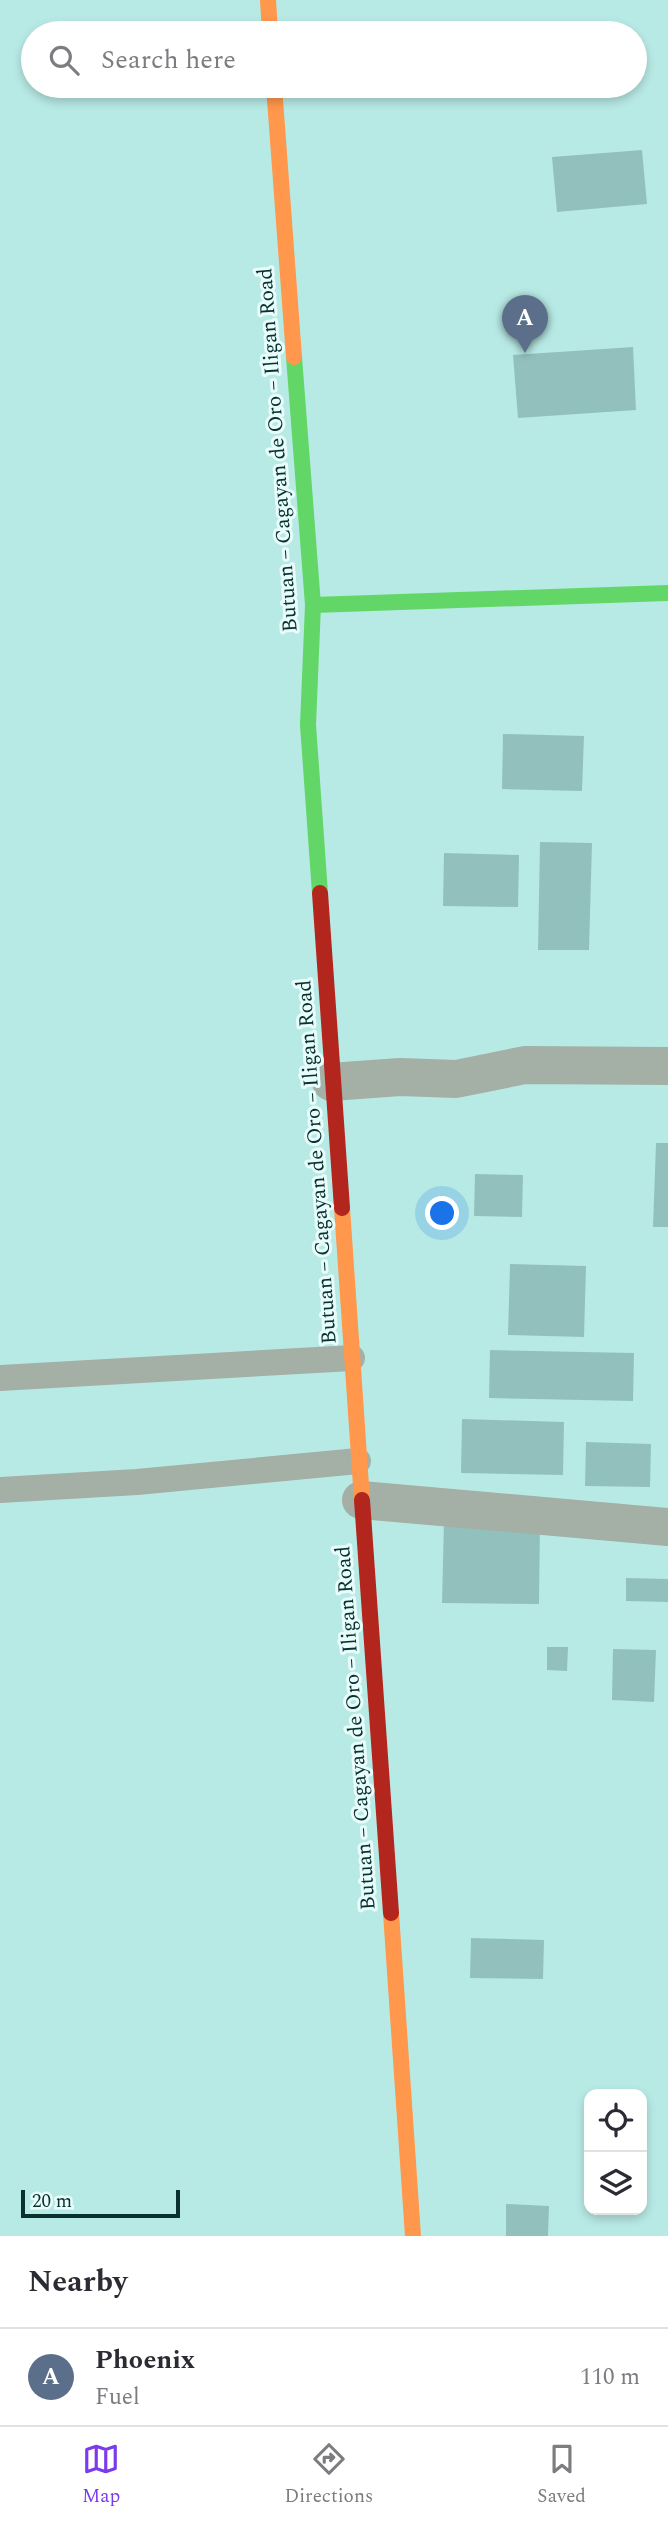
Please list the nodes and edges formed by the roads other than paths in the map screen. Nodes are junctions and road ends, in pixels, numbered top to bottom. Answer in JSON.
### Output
{"nodes":[{"id":1,"x":268,"y":0,"type":"edge"},
{"id":2,"x":269,"y":21,"type":"edge"},
{"id":3,"x":275,"y":98,"type":"edge"},
{"id":4,"x":668,"y":593,"type":"edge"},
{"id":5,"x":313,"y":604,"type":"junction"},
{"id":6,"x":668,"y":1066,"type":"edge"},
{"id":7,"x":331,"y":1082,"type":"junction"},
{"id":8,"x":352,"y":1358,"type":"junction"},
{"id":9,"x":0,"y":1378,"type":"edge"},
{"id":10,"x":358,"y":1461,"type":"junction"},
{"id":11,"x":0,"y":1490,"type":"edge"},
{"id":12,"x":361,"y":1500,"type":"junction"},
{"id":13,"x":668,"y":1527,"type":"edge"},
{"id":14,"x":413,"y":2236,"type":"edge"}],
"edges":[{"from":1,"to":2,"type":"main road"},
{"from":3,"to":5,"type":"main road","name":"Butuan – Cagayan de Oro – Iligan Road"},
{"from":4,"to":5,"type":"main road"},
{"from":5,"to":7,"type":"main road","name":"Butuan – Cagayan de Oro – Iligan Road"},
{"from":6,"to":7,"type":"street"},
{"from":7,"to":8,"type":"main road","name":"Butuan – Cagayan de Oro – Iligan Road"},
{"from":8,"to":9,"type":"lane"},
{"from":8,"to":10,"type":"main road","name":"Butuan – Cagayan de Oro – Iligan Road"},
{"from":10,"to":11,"type":"lane"},
{"from":10,"to":12,"type":"main road","name":"Butuan – Cagayan de Oro – Iligan Road"},
{"from":12,"to":13,"type":"street"},
{"from":12,"to":14,"type":"main road","name":"Butuan – Cagayan de Oro – Iligan Road"}]}
